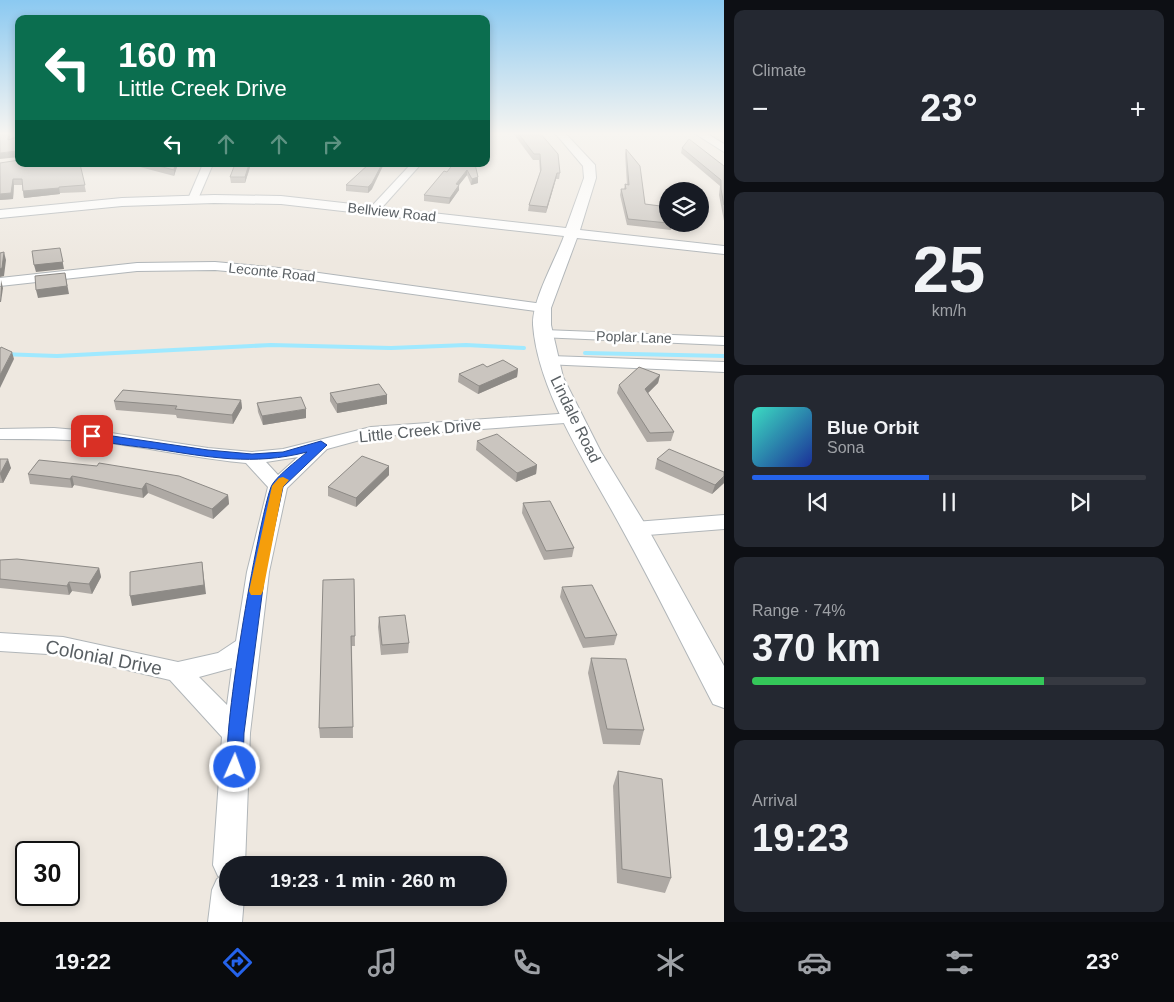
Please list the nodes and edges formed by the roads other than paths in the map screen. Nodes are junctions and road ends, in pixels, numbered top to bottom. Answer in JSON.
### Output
{"nodes":[{"id":1,"x":203,"y":176,"type":"edge"},
{"id":2,"x":405,"y":176,"type":"edge"},
{"id":3,"x":590,"y":176,"type":"edge"},
{"id":4,"x":193,"y":200,"type":"junction"},
{"id":5,"x":374,"y":210,"type":"junction"},
{"id":6,"x":0,"y":214,"type":"edge"},
{"id":7,"x":572,"y":232,"type":"junction"},
{"id":8,"x":724,"y":250,"type":"edge"},
{"id":9,"x":0,"y":282,"type":"edge"},
{"id":10,"x":543,"y":308,"type":"junction"},
{"id":11,"x":544,"y":334,"type":"junction"},
{"id":12,"x":724,"y":341,"type":"edge"},
{"id":13,"x":550,"y":361,"type":"junction"},
{"id":14,"x":724,"y":367,"type":"edge"},
{"id":15,"x":573,"y":418,"type":"junction"},
{"id":16,"x":0,"y":434,"type":"edge"},
{"id":17,"x":321,"y":445,"type":"junction"},
{"id":18,"x":252,"y":458,"type":"junction"},
{"id":19,"x":278,"y":486,"type":"junction"},
{"id":20,"x":724,"y":522,"type":"edge"},
{"id":21,"x":635,"y":529,"type":"junction"},
{"id":22,"x":0,"y":642,"type":"edge"},
{"id":23,"x":248,"y":646,"type":"junction"},
{"id":24,"x":178,"y":672,"type":"junction"},
{"id":25,"x":724,"y":695,"type":"edge"},
{"id":26,"x":236,"y":733,"type":"junction"},
{"id":27,"x":230,"y":856,"type":"edge"},
{"id":28,"x":226,"y":906,"type":"edge"},
{"id":29,"x":225,"y":922,"type":"edge"}],
"edges":[{"from":1,"to":4,"type":"street"},
{"from":2,"to":5,"type":"street"},
{"from":3,"to":7,"type":"street","name":"Lindale Road"},
{"from":4,"to":5,"type":"street","name":"Bellview Road"},
{"from":4,"to":6,"type":"street","name":"Bellview Road"},
{"from":5,"to":7,"type":"street","name":"Bellview Road"},
{"from":7,"to":8,"type":"street","name":"Bellview Road"},
{"from":7,"to":10,"type":"street","name":"Lindale Road"},
{"from":9,"to":10,"type":"street","name":"Leconte Road"},
{"from":10,"to":11,"type":"street","name":"Lindale Road"},
{"from":11,"to":12,"type":"street","name":"Poplar Lane"},
{"from":11,"to":13,"type":"street","name":"Lindale Road"},
{"from":13,"to":14,"type":"street","name":"Poplar Lane"},
{"from":13,"to":15,"type":"street","name":"Lindale Road"},
{"from":15,"to":17,"type":"street","name":"Little Creek Drive"},
{"from":15,"to":21,"type":"street","name":"Lindale Road"},
{"from":16,"to":18,"type":"street","name":"Little Creek Drive"},
{"from":17,"to":18,"type":"street","name":"Little Creek Drive"},
{"from":17,"to":19,"type":"street"},
{"from":18,"to":19,"type":"street"},
{"from":19,"to":23,"type":"street"},
{"from":20,"to":21,"type":"street"},
{"from":21,"to":25,"type":"street","name":"Lindale Road"},
{"from":22,"to":24,"type":"street","name":"Colonial Drive"},
{"from":23,"to":24,"type":"street","name":"Colonial Drive"},
{"from":23,"to":26,"type":"street"},
{"from":24,"to":26,"type":"street","name":"Colonial Drive"},
{"from":26,"to":27,"type":"street"},
{"from":28,"to":29,"type":"street"}]}
